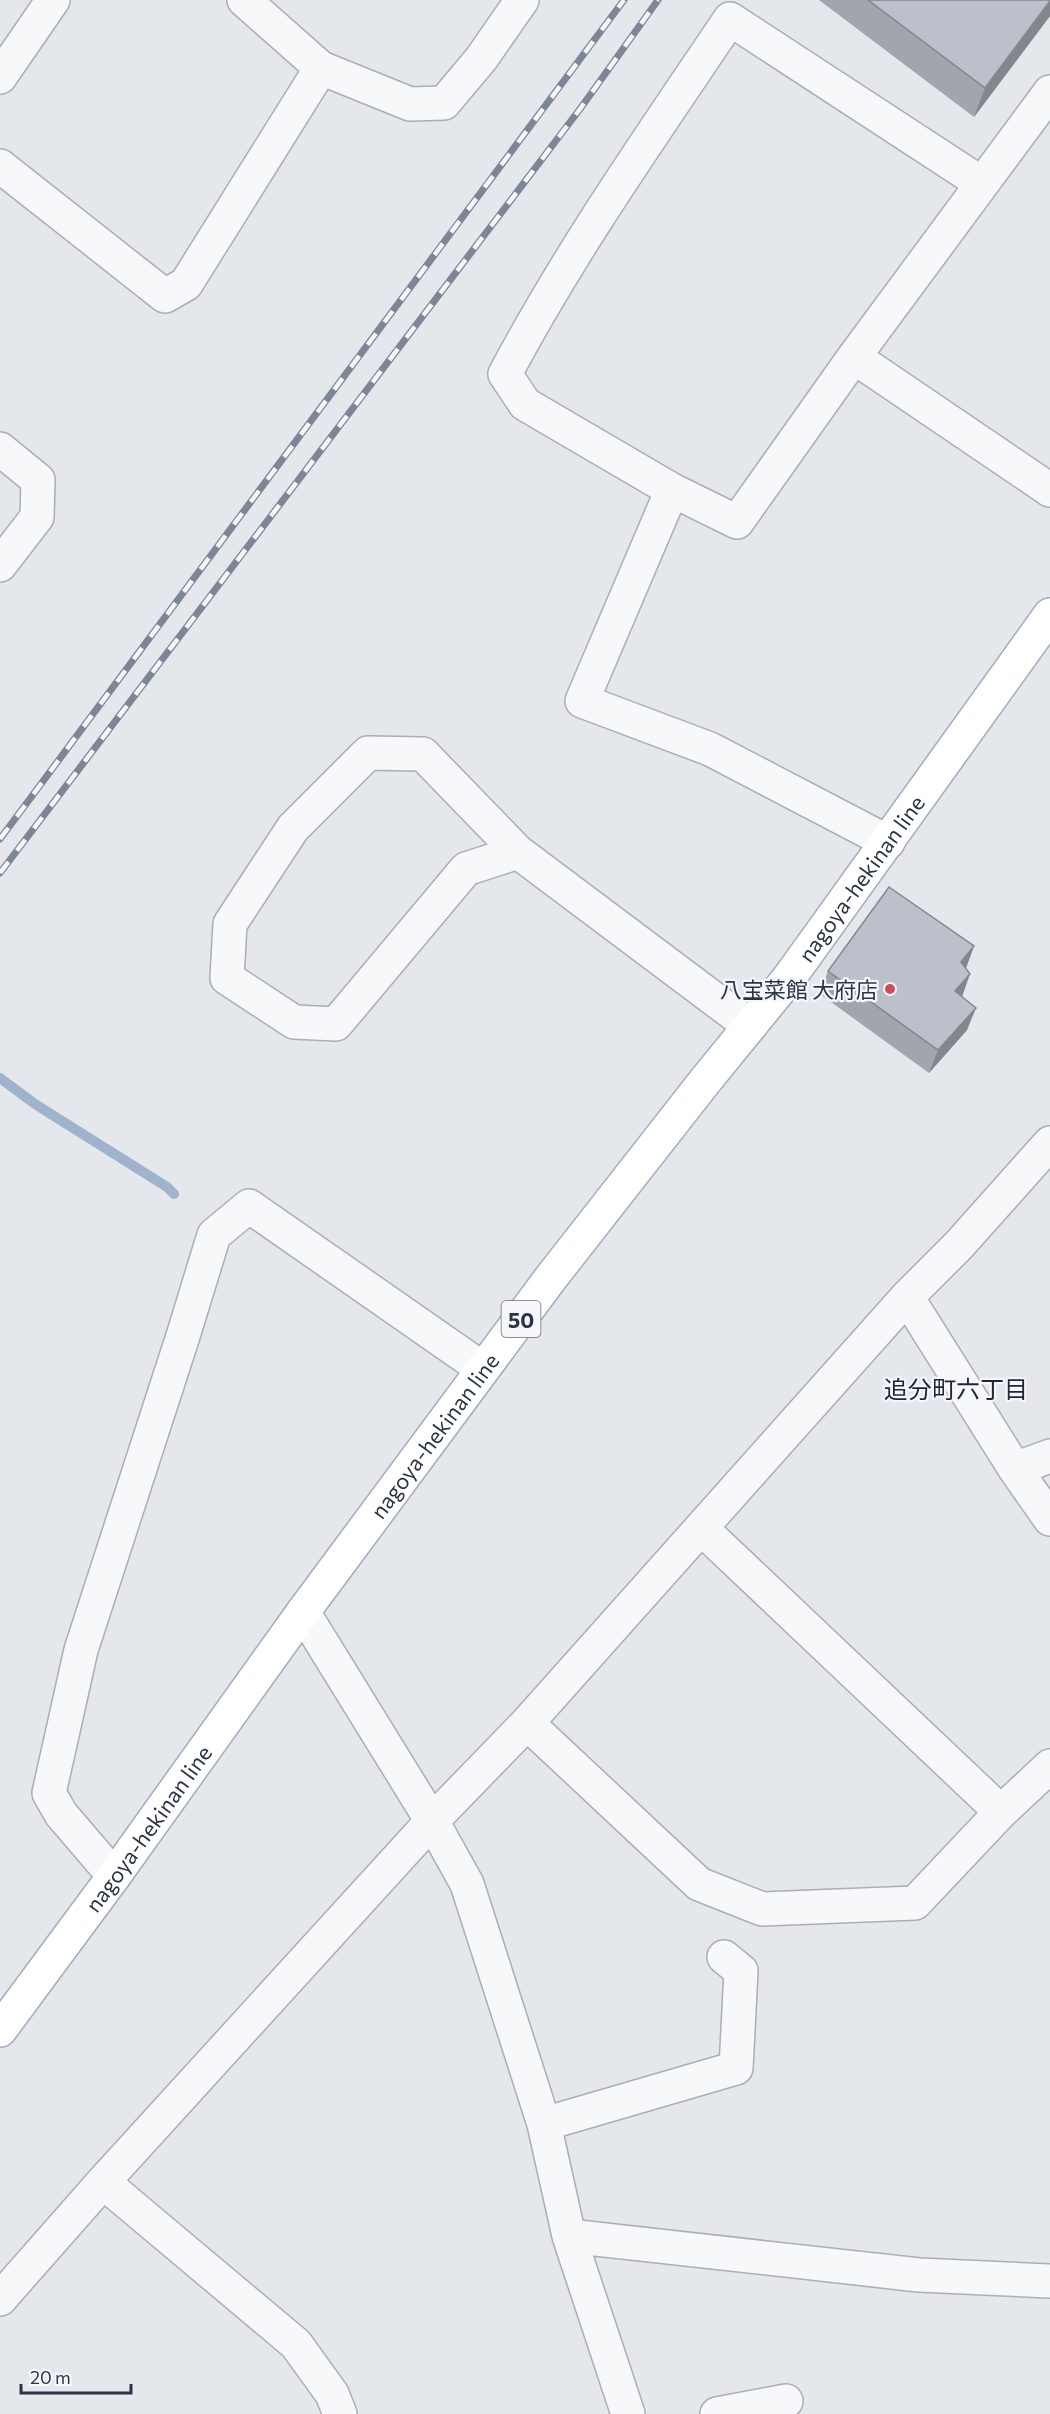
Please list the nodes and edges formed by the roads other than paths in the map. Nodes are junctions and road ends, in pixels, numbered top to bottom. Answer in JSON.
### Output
{"nodes":[{"id":1,"x":53,"y":0,"type":"edge"},
{"id":2,"x":244,"y":0,"type":"edge"},
{"id":3,"x":522,"y":0,"type":"edge"},
{"id":4,"x":321,"y":68,"type":"junction"},
{"id":5,"x":0,"y":77,"type":"edge"},
{"id":6,"x":1050,"y":92,"type":"edge"},
{"id":7,"x":0,"y":166,"type":"edge"},
{"id":8,"x":981,"y":183,"type":"junction"},
{"id":9,"x":854,"y":357,"type":"junction"},
{"id":10,"x":0,"y":449,"type":"edge"},
{"id":11,"x":672,"y":490,"type":"junction"},
{"id":12,"x":1050,"y":490,"type":"edge"},
{"id":13,"x":0,"y":565,"type":"edge"},
{"id":14,"x":1050,"y":615,"type":"edge"},
{"id":15,"x":888,"y":842,"type":"junction"},
{"id":16,"x":518,"y":852,"type":"junction"},
{"id":17,"x":750,"y":1026,"type":"junction"},
{"id":18,"x":1050,"y":1143,"type":"edge"},
{"id":19,"x":907,"y":1297,"type":"junction"},
{"id":20,"x":483,"y":1369,"type":"junction"},
{"id":21,"x":1050,"y":1456,"type":"edge"},
{"id":22,"x":1015,"y":1469,"type":"junction"},
{"id":23,"x":1050,"y":1519,"type":"edge"},
{"id":24,"x":701,"y":1528,"type":"junction"},
{"id":25,"x":303,"y":1612,"type":"junction"},
{"id":26,"x":527,"y":1723,"type":"junction"},
{"id":27,"x":1050,"y":1766,"type":"edge"},
{"id":28,"x":1001,"y":1812,"type":"junction"},
{"id":29,"x":432,"y":1821,"type":"junction"},
{"id":30,"x":114,"y":1876,"type":"junction"},
{"id":31,"x":724,"y":1957,"type":"dead end"},
{"id":32,"x":0,"y":2030,"type":"edge"},
{"id":33,"x":544,"y":2124,"type":"junction"},
{"id":34,"x":103,"y":2182,"type":"junction"},
{"id":35,"x":569,"y":2236,"type":"junction"},
{"id":36,"x":1050,"y":2281,"type":"edge"},
{"id":37,"x":0,"y":2299,"type":"edge"},
{"id":38,"x":786,"y":2401,"type":"dead end"},
{"id":39,"x":327,"y":2407,"type":"edge"},
{"id":40,"x":628,"y":2414,"type":"edge"},
{"id":41,"x":717,"y":2414,"type":"edge"}],
"edges":[{"from":1,"to":5,"type":"street"},
{"from":2,"to":4,"type":"street"},
{"from":3,"to":4,"type":"street"},
{"from":4,"to":7,"type":"street"},
{"from":6,"to":8,"type":"street"},
{"from":8,"to":9,"type":"street"},
{"from":8,"to":11,"type":"street"},
{"from":9,"to":11,"type":"street"},
{"from":9,"to":12,"type":"street"},
{"from":10,"to":13,"type":"street"},
{"from":11,"to":15,"type":"street"},
{"from":14,"to":15,"type":"main road","name":"nagoya-hekinan line","number":"50"},
{"from":15,"to":17,"type":"main road","name":"nagoya-hekinan line","number":"50"},
{"from":16,"to":16,"type":"street"},
{"from":16,"to":17,"type":"street"},
{"from":17,"to":20,"type":"main road","name":"nagoya-hekinan line","number":"50"},
{"from":18,"to":19,"type":"street"},
{"from":19,"to":22,"type":"street"},
{"from":19,"to":24,"type":"street"},
{"from":20,"to":25,"type":"main road","name":"nagoya-hekinan line","number":"50"},
{"from":20,"to":30,"type":"street"},
{"from":21,"to":22,"type":"street"},
{"from":22,"to":23,"type":"street"},
{"from":24,"to":26,"type":"street"},
{"from":24,"to":28,"type":"street"},
{"from":25,"to":29,"type":"street"},
{"from":25,"to":30,"type":"main road","name":"nagoya-hekinan line","number":"50"},
{"from":26,"to":28,"type":"street"},
{"from":26,"to":29,"type":"street"},
{"from":27,"to":28,"type":"street"},
{"from":29,"to":33,"type":"street"},
{"from":29,"to":34,"type":"street"},
{"from":30,"to":32,"type":"main road","name":"nagoya-hekinan line","number":"50"},
{"from":31,"to":33,"type":"street"},
{"from":33,"to":35,"type":"street"},
{"from":34,"to":37,"type":"street"},
{"from":34,"to":39,"type":"street"},
{"from":35,"to":36,"type":"street"},
{"from":35,"to":40,"type":"street"},
{"from":38,"to":41,"type":"street"}]}
